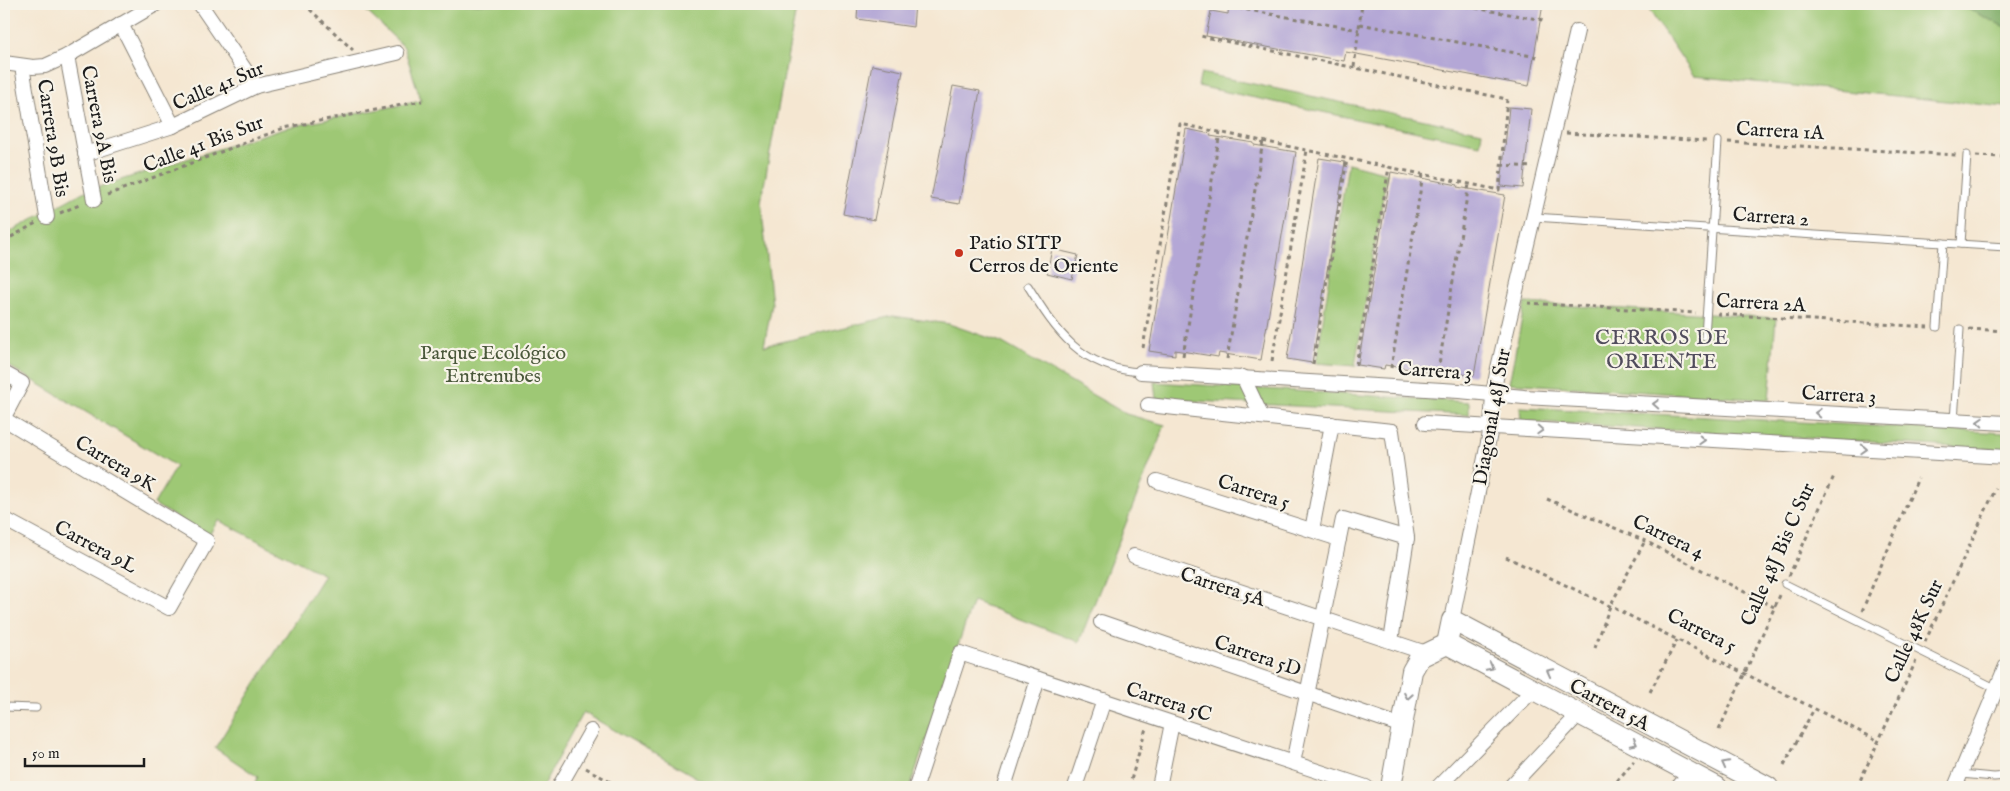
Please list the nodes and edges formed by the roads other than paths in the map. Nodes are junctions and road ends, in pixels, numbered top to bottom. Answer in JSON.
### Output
{"nodes":[{"id":1,"x":156,"y":4,"type":"edge"},
{"id":2,"x":200,"y":4,"type":"edge"},
{"id":3,"x":121,"y":24,"type":"junction"},
{"id":4,"x":1577,"y":31,"type":"dead end"},
{"id":5,"x":397,"y":53,"type":"dead end"},
{"id":6,"x":66,"y":56,"type":"junction"},
{"id":7,"x":4,"y":63,"type":"edge"},
{"id":8,"x":22,"y":66,"type":"junction"},
{"id":9,"x":256,"y":86,"type":"junction"},
{"id":10,"x":173,"y":126,"type":"junction"},
{"id":11,"x":1718,"y":141,"type":"road end"},
{"id":12,"x":86,"y":154,"type":"junction"},
{"id":13,"x":1967,"y":155,"type":"road end"},
{"id":14,"x":94,"y":200,"type":"road end"},
{"id":15,"x":1533,"y":217,"type":"junction"},
{"id":16,"x":47,"y":218,"type":"road end"},
{"id":17,"x":1712,"y":228,"type":"junction"},
{"id":18,"x":1943,"y":243,"type":"junction"},
{"id":19,"x":1961,"y":244,"type":"junction"},
{"id":20,"x":2006,"y":247,"type":"edge"},
{"id":21,"x":1028,"y":286,"type":"dead end"},
{"id":22,"x":1937,"y":327,"type":"road end"},
{"id":23,"x":1960,"y":329,"type":"road end"},
{"id":24,"x":1705,"y":336,"type":"dead end"},
{"id":25,"x":1136,"y":372,"type":"joint"},
{"id":26,"x":4,"y":373,"type":"edge"},
{"id":27,"x":1243,"y":377,"type":"junction"},
{"id":28,"x":1493,"y":394,"type":"junction"},
{"id":29,"x":1148,"y":405,"type":"dead end"},
{"id":30,"x":1262,"y":417,"type":"junction"},
{"id":31,"x":4,"y":418,"type":"edge"},
{"id":32,"x":1954,"y":420,"type":"junction"},
{"id":33,"x":1425,"y":423,"type":"dead end"},
{"id":34,"x":1332,"y":424,"type":"junction"},
{"id":35,"x":2006,"y":424,"type":"edge"},
{"id":36,"x":1491,"y":428,"type":"junction"},
{"id":37,"x":2006,"y":457,"type":"edge"},
{"id":38,"x":1157,"y":481,"type":"dead end"},
{"id":39,"x":4,"y":519,"type":"edge"},
{"id":40,"x":1312,"y":530,"type":"junction"},
{"id":41,"x":1407,"y":538,"type":"junction"},
{"id":42,"x":1339,"y":539,"type":"junction"},
{"id":43,"x":1134,"y":556,"type":"dead end"},
{"id":44,"x":1785,"y":584,"type":"road end"},
{"id":45,"x":169,"y":608,"type":"joint"},
{"id":46,"x":1323,"y":619,"type":"junction"},
{"id":47,"x":1452,"y":620,"type":"junction"},
{"id":48,"x":1101,"y":622,"type":"dead end"},
{"id":49,"x":1391,"y":641,"type":"junction"},
{"id":50,"x":1447,"y":644,"type":"junction"},
{"id":51,"x":1426,"y":653,"type":"junction"},
{"id":52,"x":2006,"y":666,"type":"edge"},
{"id":53,"x":1038,"y":679,"type":"junction"},
{"id":54,"x":1997,"y":689,"type":"junction"},
{"id":55,"x":1533,"y":690,"type":"junction"},
{"id":56,"x":1307,"y":693,"type":"junction"},
{"id":57,"x":1104,"y":700,"type":"junction"},
{"id":58,"x":4,"y":707,"type":"edge"},
{"id":59,"x":36,"y":708,"type":"dead end"},
{"id":60,"x":1580,"y":714,"type":"junction"},
{"id":61,"x":1172,"y":723,"type":"junction"},
{"id":62,"x":1402,"y":726,"type":"junction"},
{"id":63,"x":591,"y":731,"type":"dead end"},
{"id":64,"x":1292,"y":763,"type":"junction"},
{"id":65,"x":1961,"y":774,"type":"junction"},
{"id":66,"x":2006,"y":776,"type":"edge"},
{"id":67,"x":1684,"y":780,"type":"edge"},
{"id":68,"x":559,"y":787,"type":"edge"},
{"id":69,"x":916,"y":787,"type":"edge"},
{"id":70,"x":1004,"y":787,"type":"edge"},
{"id":71,"x":1075,"y":787,"type":"edge"},
{"id":72,"x":1159,"y":787,"type":"edge"},
{"id":73,"x":1366,"y":787,"type":"edge"},
{"id":74,"x":1391,"y":787,"type":"edge"},
{"id":75,"x":1438,"y":787,"type":"edge"},
{"id":76,"x":1510,"y":787,"type":"edge"},
{"id":77,"x":1717,"y":787,"type":"edge"},
{"id":78,"x":1768,"y":787,"type":"edge"},
{"id":79,"x":1955,"y":787,"type":"edge"}],
"edges":[{"from":1,"to":3,"type":"street"},
{"from":2,"to":9,"type":"street"},
{"from":3,"to":6,"type":"street"},
{"from":3,"to":10,"type":"street"},
{"from":4,"to":15,"type":"street","name":"Diagonal 48J Sur"},
{"from":5,"to":9,"type":"street","name":"Calle 41 Sur"},
{"from":6,"to":8,"type":"street"},
{"from":6,"to":12,"type":"street","name":"Carrera 9A Bis"},
{"from":7,"to":8,"type":"street"},
{"from":8,"to":16,"type":"street","name":"Carrera 9B Bis"},
{"from":9,"to":10,"type":"street","name":"Calle 41 Sur"},
{"from":10,"to":12,"type":"street","name":"Calle 41 Sur"},
{"from":11,"to":17,"type":"lane"},
{"from":12,"to":14,"type":"street","name":"Carrera 9A Bis"},
{"from":13,"to":19,"type":"lane"},
{"from":15,"to":17,"type":"lane","name":"Carrera 2"},
{"from":15,"to":28,"type":"street","name":"Diagonal 48J Sur"},
{"from":17,"to":18,"type":"lane","name":"Carrera 2"},
{"from":17,"to":24,"type":"lane"},
{"from":18,"to":19,"type":"lane","name":"Carrera 2"},
{"from":18,"to":22,"type":"lane"},
{"from":19,"to":20,"type":"lane","name":"Carrera 2"},
{"from":21,"to":25,"type":"lane"},
{"from":23,"to":32,"type":"lane"},
{"from":25,"to":27,"type":"street","name":"Carrera 3"},
{"from":26,"to":31,"type":"street"},
{"from":27,"to":28,"type":"street","name":"Carrera 3"},
{"from":27,"to":30,"type":"street"},
{"from":32,"to":28,"type":"street","name":"Carrera 3","one_way":true},
{"from":28,"to":36,"type":"street","name":"Diagonal 48J Sur"},
{"from":29,"to":30,"type":"street"},
{"from":30,"to":34,"type":"street"},
{"from":31,"to":45,"type":"street","name":"Carrera 9K"},
{"from":35,"to":32,"type":"street","name":"Carrera 3","one_way":true},
{"from":33,"to":36,"type":"street"},
{"from":34,"to":40,"type":"street"},
{"from":34,"to":41,"type":"street"},
{"from":36,"to":37,"type":"street","one_way":true},
{"from":36,"to":47,"type":"street","name":"Diagonal 48J Sur"},
{"from":38,"to":40,"type":"street","name":"Carrera 5"},
{"from":39,"to":45,"type":"street","name":"Carrera 9L"},
{"from":40,"to":42,"type":"street","name":"Carrera 5"},
{"from":41,"to":42,"type":"street"},
{"from":41,"to":49,"type":"street"},
{"from":42,"to":46,"type":"street"},
{"from":43,"to":46,"type":"street","name":"Carrera 5A"},
{"from":44,"to":54,"type":"lane"},
{"from":46,"to":49,"type":"street","name":"Carrera 5A"},
{"from":46,"to":56,"type":"street"},
{"from":47,"to":50,"type":"street","name":"Diagonal 48J Sur"},
{"from":78,"to":47,"type":"street","name":"Carrera 5A","one_way":true},
{"from":48,"to":56,"type":"street","name":"Carrera 5D"},
{"from":49,"to":51,"type":"street","name":"Carrera 5A"},
{"from":50,"to":51,"type":"street"},
{"from":50,"to":55,"type":"street","name":"Carrera 5A","one_way":true},
{"from":51,"to":62,"type":"street","one_way":true},
{"from":52,"to":54,"type":"street"},
{"from":53,"to":57,"type":"street","name":"Carrera 5C"},
{"from":53,"to":69,"type":"street","name":"Carrera 5C"},
{"from":53,"to":70,"type":"street"},
{"from":54,"to":65,"type":"street"},
{"from":55,"to":60,"type":"street","name":"Carrera 5A"},
{"from":55,"to":75,"type":"street"},
{"from":56,"to":62,"type":"street","name":"Carrera 5D"},
{"from":56,"to":64,"type":"street"},
{"from":57,"to":61,"type":"street","name":"Carrera 5C"},
{"from":57,"to":71,"type":"street"},
{"from":58,"to":59,"type":"lane"},
{"from":60,"to":67,"type":"street","name":"Carrera 5A","one_way":true},
{"from":60,"to":76,"type":"street"},
{"from":61,"to":64,"type":"street","name":"Carrera 5C"},
{"from":61,"to":72,"type":"street"},
{"from":62,"to":74,"type":"street"},
{"from":63,"to":68,"type":"street"},
{"from":64,"to":73,"type":"street","name":"Carrera 5C"},
{"from":65,"to":66,"type":"lane"},
{"from":65,"to":79,"type":"street"},
{"from":67,"to":77,"type":"street","name":"Carrera 5A"}]}
